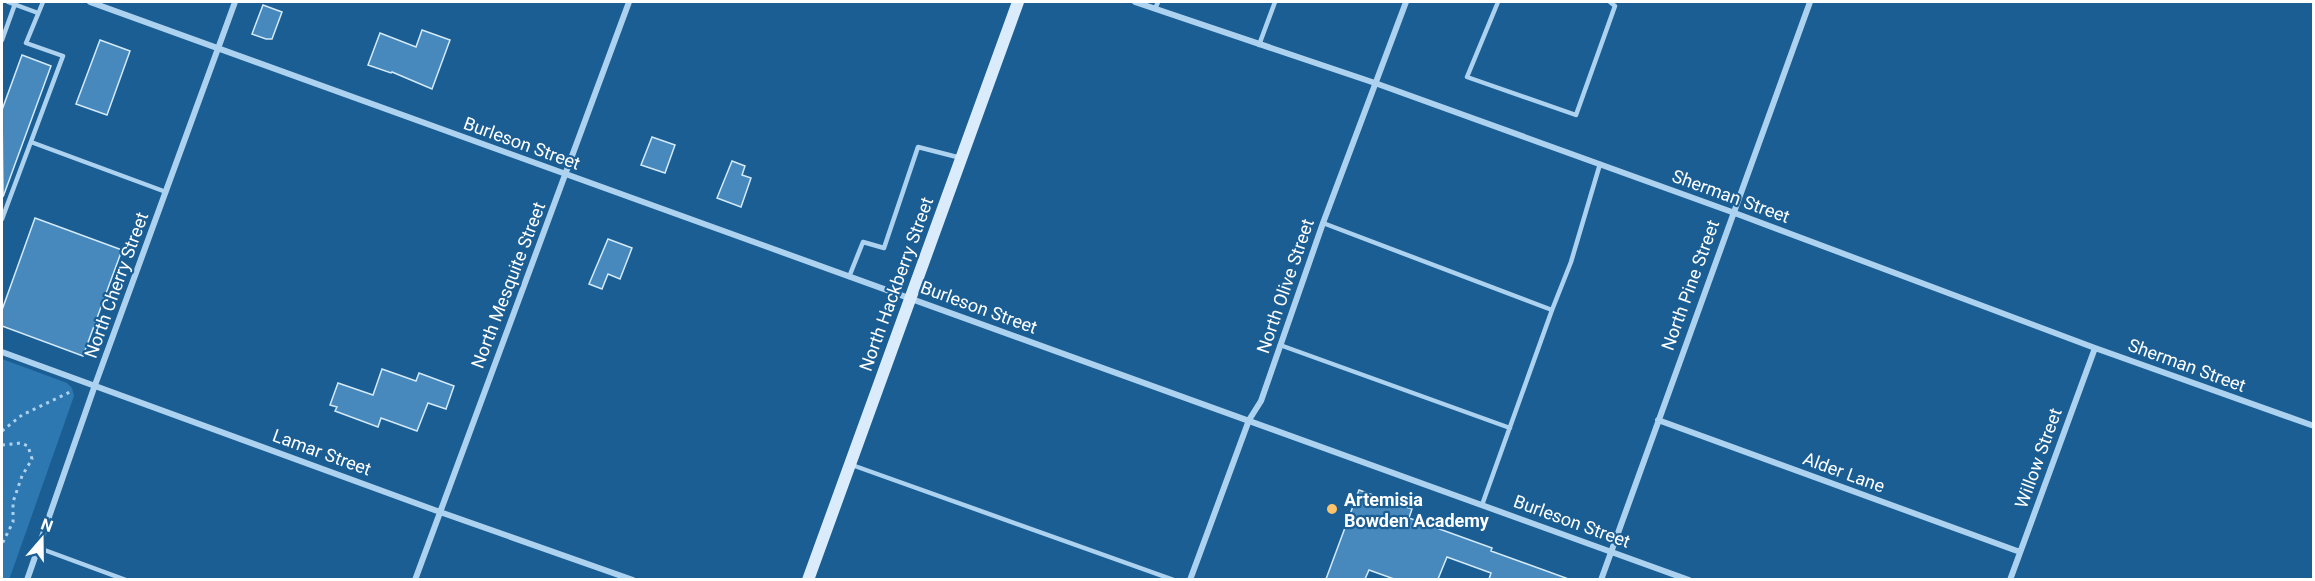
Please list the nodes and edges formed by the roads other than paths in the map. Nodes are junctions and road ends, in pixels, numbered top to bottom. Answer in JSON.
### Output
{"nodes":[{"id":1,"x":8,"y":2,"type":"edge"},
{"id":2,"x":43,"y":2,"type":"edge"},
{"id":3,"x":90,"y":2,"type":"edge"},
{"id":4,"x":235,"y":2,"type":"edge"},
{"id":5,"x":629,"y":2,"type":"edge"},
{"id":6,"x":1018,"y":2,"type":"edge"},
{"id":7,"x":1135,"y":2,"type":"edge"},
{"id":8,"x":1158,"y":2,"type":"edge"},
{"id":9,"x":1275,"y":2,"type":"edge"},
{"id":10,"x":1406,"y":2,"type":"edge"},
{"id":11,"x":1498,"y":2,"type":"edge"},
{"id":12,"x":1610,"y":2,"type":"edge"},
{"id":13,"x":1810,"y":2,"type":"edge"},
{"id":14,"x":15,"y":4,"type":"junction"},
{"id":15,"x":1155,"y":9,"type":"junction"},
{"id":16,"x":38,"y":13,"type":"junction"},
{"id":17,"x":2,"y":40,"type":"edge"},
{"id":18,"x":1259,"y":45,"type":"junction"},
{"id":19,"x":218,"y":48,"type":"junction"},
{"id":20,"x":1375,"y":83,"type":"junction"},
{"id":21,"x":30,"y":142,"type":"junction"},
{"id":22,"x":961,"y":158,"type":"junction"},
{"id":23,"x":1600,"y":164,"type":"junction"},
{"id":24,"x":566,"y":174,"type":"junction"},
{"id":25,"x":166,"y":192,"type":"junction"},
{"id":26,"x":1732,"y":212,"type":"junction"},
{"id":27,"x":2,"y":219,"type":"edge"},
{"id":28,"x":1323,"y":224,"type":"junction"},
{"id":29,"x":849,"y":277,"type":"junction"},
{"id":30,"x":910,"y":298,"type":"junction"},
{"id":31,"x":1552,"y":310,"type":"junction"},
{"id":32,"x":1280,"y":345,"type":"junction"},
{"id":33,"x":2095,"y":348,"type":"junction"},
{"id":34,"x":2,"y":351,"type":"edge"},
{"id":35,"x":95,"y":385,"type":"junction"},
{"id":36,"x":1249,"y":420,"type":"junction"},
{"id":37,"x":1658,"y":420,"type":"junction"},
{"id":38,"x":2313,"y":426,"type":"edge"},
{"id":39,"x":1510,"y":428,"type":"junction"},
{"id":40,"x":850,"y":464,"type":"junction"},
{"id":41,"x":1482,"y":505,"type":"junction"},
{"id":42,"x":440,"y":512,"type":"junction"},
{"id":43,"x":39,"y":548,"type":"junction"},
{"id":44,"x":1611,"y":551,"type":"junction"},
{"id":45,"x":2020,"y":552,"type":"junction"},
{"id":46,"x":27,"y":579,"type":"edge"},
{"id":47,"x":126,"y":579,"type":"edge"},
{"id":48,"x":415,"y":579,"type":"edge"},
{"id":49,"x":633,"y":579,"type":"edge"},
{"id":50,"x":808,"y":579,"type":"edge"},
{"id":51,"x":1174,"y":579,"type":"edge"},
{"id":52,"x":1190,"y":579,"type":"edge"},
{"id":53,"x":1601,"y":579,"type":"edge"},
{"id":54,"x":1689,"y":579,"type":"edge"},
{"id":55,"x":2010,"y":579,"type":"edge"}],
"edges":[{"from":1,"to":14,"type":"lane"},
{"from":2,"to":16,"type":"lane"},
{"from":3,"to":19,"type":"street","name":"Burleson Street"},
{"from":4,"to":19,"type":"street","name":"North Cherry Street"},
{"from":5,"to":24,"type":"street","name":"North Mesquite Street"},
{"from":6,"to":22,"type":"main road","name":"North Hackberry Street"},
{"from":7,"to":15,"type":"street","name":"Sherman Street"},
{"from":8,"to":15,"type":"lane"},
{"from":9,"to":18,"type":"lane"},
{"from":10,"to":20,"type":"street","name":"North Olive Street"},
{"from":11,"to":12,"type":"lane"},
{"from":13,"to":26,"type":"street","name":"North Pine Street"},
{"from":14,"to":16,"type":"lane"},
{"from":14,"to":17,"type":"lane"},
{"from":15,"to":18,"type":"street","name":"Sherman Street"},
{"from":16,"to":21,"type":"lane"},
{"from":18,"to":20,"type":"street","name":"Sherman Street"},
{"from":19,"to":24,"type":"street","name":"Burleson Street"},
{"from":19,"to":25,"type":"street","name":"North Cherry Street"},
{"from":20,"to":23,"type":"street","name":"Sherman Street"},
{"from":20,"to":28,"type":"street","name":"North Olive Street"},
{"from":21,"to":25,"type":"lane"},
{"from":21,"to":27,"type":"lane"},
{"from":22,"to":29,"type":"lane"},
{"from":22,"to":30,"type":"main road","name":"North Hackberry Street"},
{"from":23,"to":26,"type":"street","name":"Sherman Street"},
{"from":23,"to":31,"type":"lane"},
{"from":24,"to":29,"type":"street","name":"Burleson Street"},
{"from":24,"to":42,"type":"street","name":"North Mesquite Street"},
{"from":25,"to":35,"type":"street","name":"North Cherry Street"},
{"from":26,"to":33,"type":"street","name":"Sherman Street"},
{"from":26,"to":37,"type":"street","name":"North Pine Street"},
{"from":28,"to":31,"type":"lane"},
{"from":28,"to":32,"type":"street","name":"North Olive Street"},
{"from":29,"to":30,"type":"street","name":"Burleson Street"},
{"from":30,"to":36,"type":"street","name":"Burleson Street"},
{"from":30,"to":40,"type":"main road","name":"North Hackberry Street"},
{"from":31,"to":39,"type":"lane"},
{"from":32,"to":36,"type":"street","name":"North Olive Street"},
{"from":32,"to":39,"type":"lane"},
{"from":33,"to":38,"type":"street","name":"Sherman Street"},
{"from":33,"to":45,"type":"street","name":"Willow Street"},
{"from":34,"to":35,"type":"street","name":"Lamar Street"},
{"from":35,"to":42,"type":"street","name":"Lamar Street"},
{"from":35,"to":43,"type":"street","name":"North Cherry Street"},
{"from":36,"to":41,"type":"street","name":"Burleson Street"},
{"from":36,"to":52,"type":"street","name":"North Olive Street"},
{"from":37,"to":44,"type":"street","name":"North Pine Street"},
{"from":37,"to":45,"type":"street","name":"Alder Lane"},
{"from":39,"to":41,"type":"lane"},
{"from":40,"to":50,"type":"main road","name":"North Hackberry Street"},
{"from":40,"to":51,"type":"lane"},
{"from":41,"to":44,"type":"street","name":"Burleson Street"},
{"from":42,"to":48,"type":"street","name":"North Mesquite Street"},
{"from":42,"to":49,"type":"street","name":"Lamar Street"},
{"from":43,"to":46,"type":"street","name":"North Cherry Street"},
{"from":43,"to":47,"type":"lane"},
{"from":44,"to":53,"type":"street","name":"North Pine Street"},
{"from":44,"to":54,"type":"street","name":"Burleson Street"},
{"from":45,"to":55,"type":"street","name":"Willow Street"}]}
